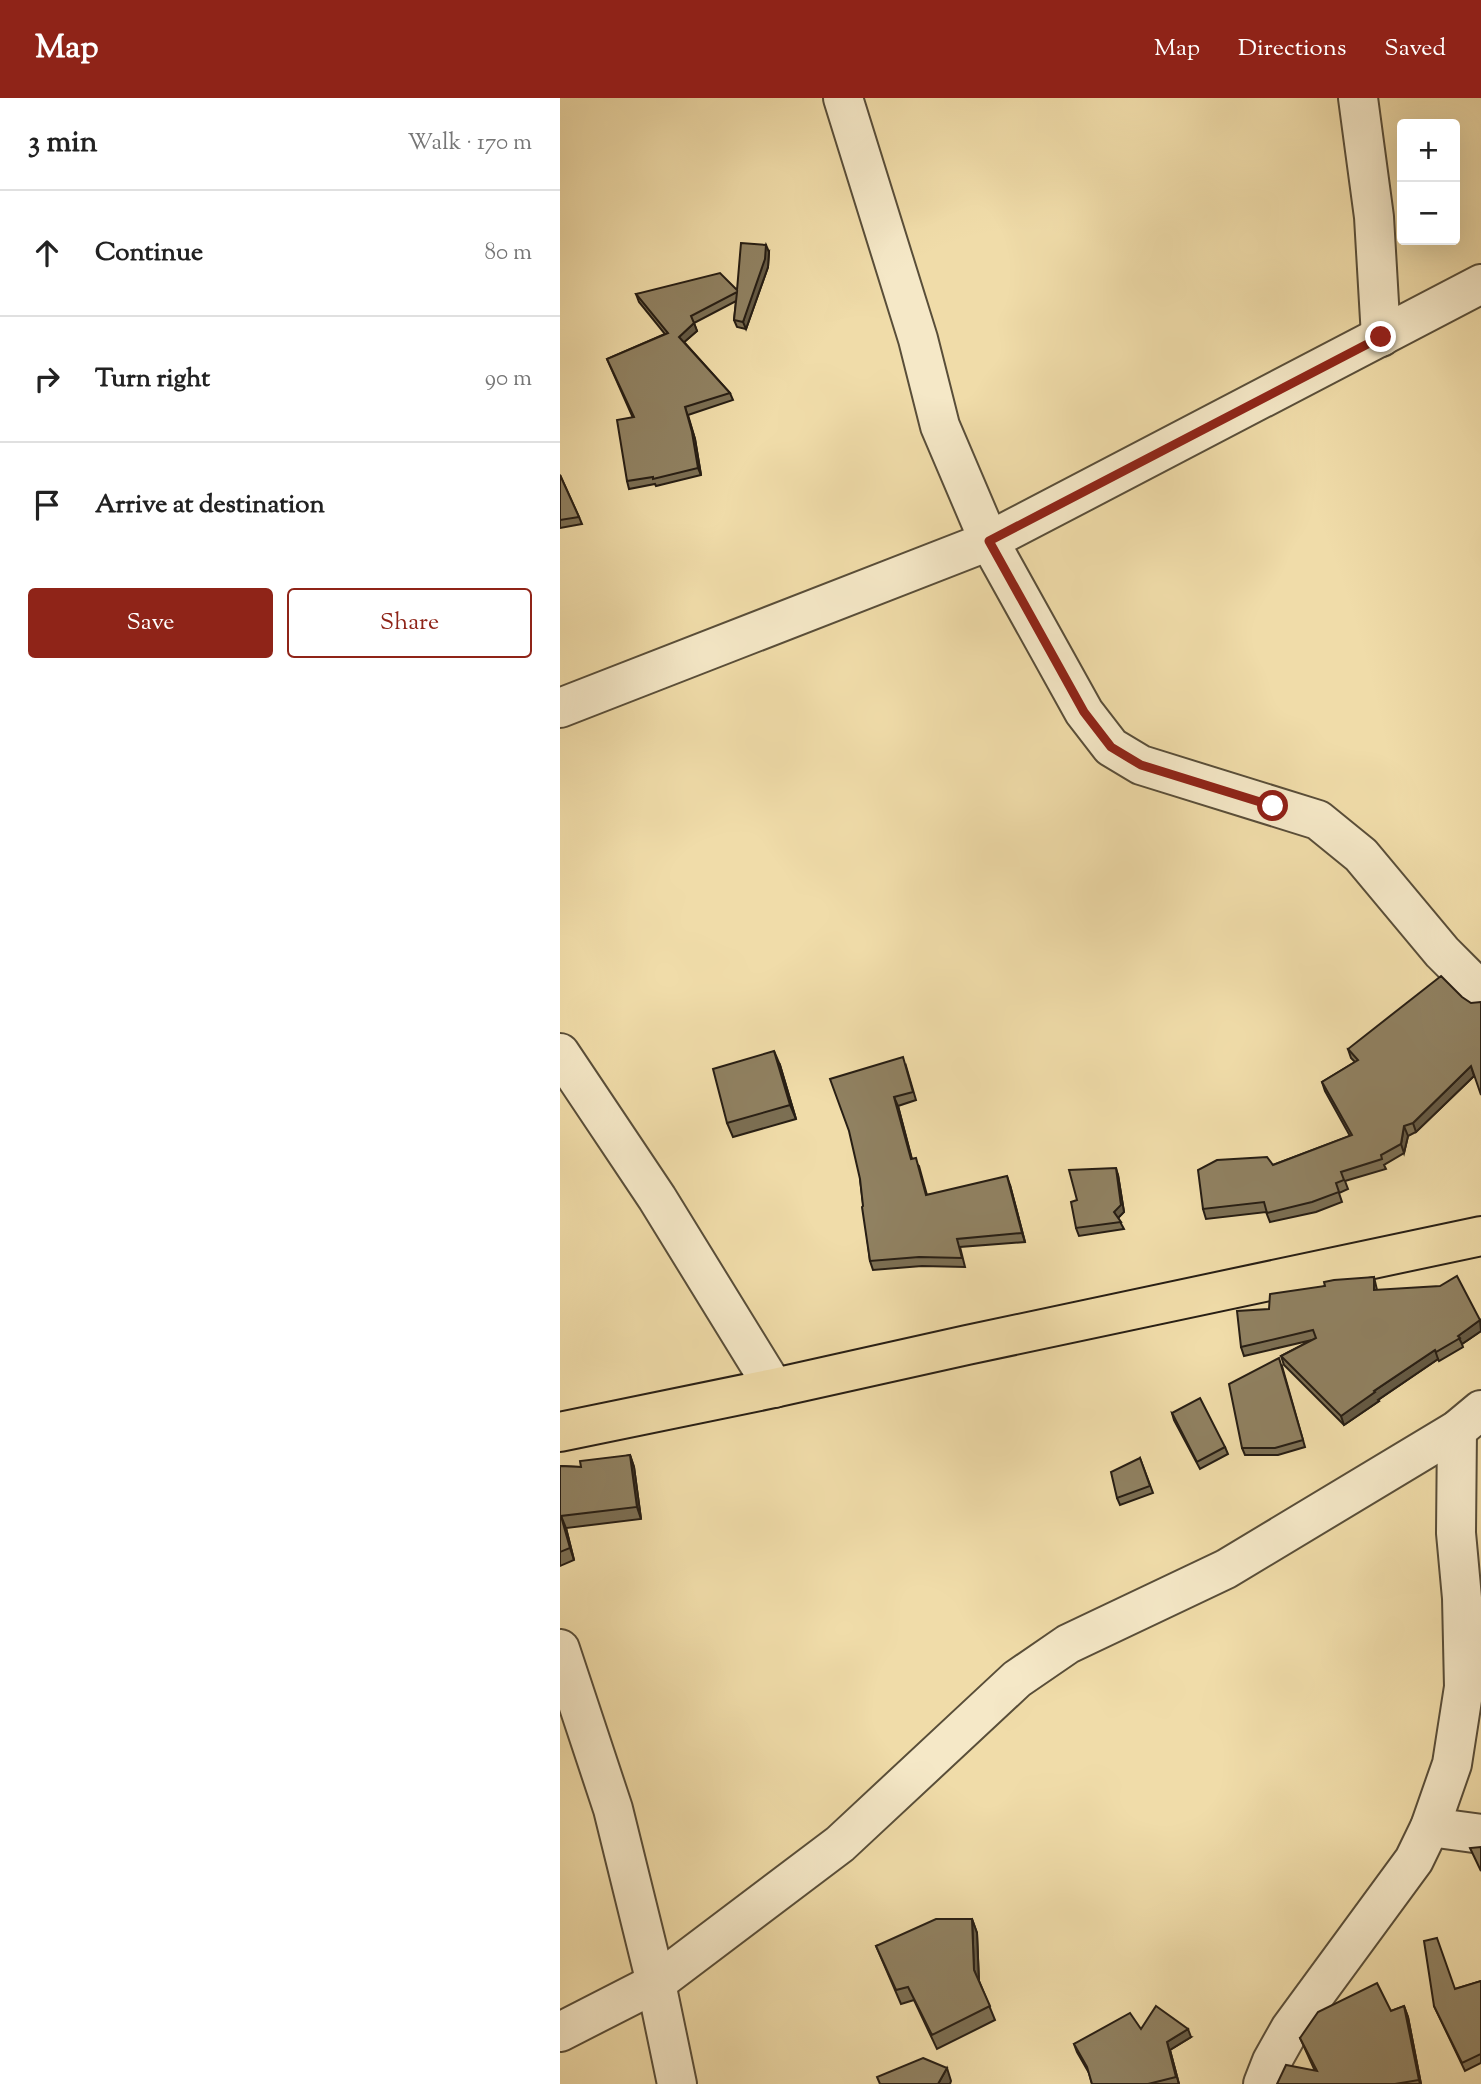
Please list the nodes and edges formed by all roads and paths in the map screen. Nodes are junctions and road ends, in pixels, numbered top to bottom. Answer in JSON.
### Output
{"nodes":[{"id":1,"x":843,"y":98,"type":"edge"},
{"id":2,"x":1358,"y":98,"type":"edge"},
{"id":3,"x":1481,"y":285,"type":"edge"},
{"id":4,"x":1381,"y":337,"type":"junction"},
{"id":5,"x":989,"y":541,"type":"junction"},
{"id":6,"x":560,"y":708,"type":"edge"},
{"id":7,"x":1481,"y":991,"type":"edge"},
{"id":8,"x":560,"y":1052,"type":"edge"},
{"id":9,"x":1481,"y":1236,"type":"edge"},
{"id":10,"x":774,"y":1388,"type":"junction"},
{"id":11,"x":1469,"y":1420,"type":"edge"},
{"id":12,"x":560,"y":1432,"type":"edge"},
{"id":13,"x":560,"y":1649,"type":"edge"},
{"id":14,"x":1430,"y":1827,"type":"junction"},
{"id":15,"x":1481,"y":1834,"type":"edge"},
{"id":16,"x":656,"y":1983,"type":"junction"},
{"id":17,"x":560,"y":2032,"type":"edge"},
{"id":18,"x":677,"y":2084,"type":"edge"},
{"id":19,"x":1264,"y":2084,"type":"edge"}],
"edges":[{"from":1,"to":5,"type":"street"},
{"from":2,"to":4,"type":"street"},
{"from":3,"to":4,"type":"street"},
{"from":4,"to":5,"type":"street"},
{"from":5,"to":6,"type":"street"},
{"from":5,"to":7,"type":"street"},
{"from":8,"to":10,"type":"street"},
{"from":9,"to":10,"type":"main road"},
{"from":10,"to":12,"type":"main road"},
{"from":11,"to":14,"type":"street"},
{"from":11,"to":16,"type":"street"},
{"from":13,"to":16,"type":"street"},
{"from":14,"to":15,"type":"street"},
{"from":14,"to":19,"type":"street"},
{"from":16,"to":17,"type":"street"},
{"from":16,"to":18,"type":"street"}]}
